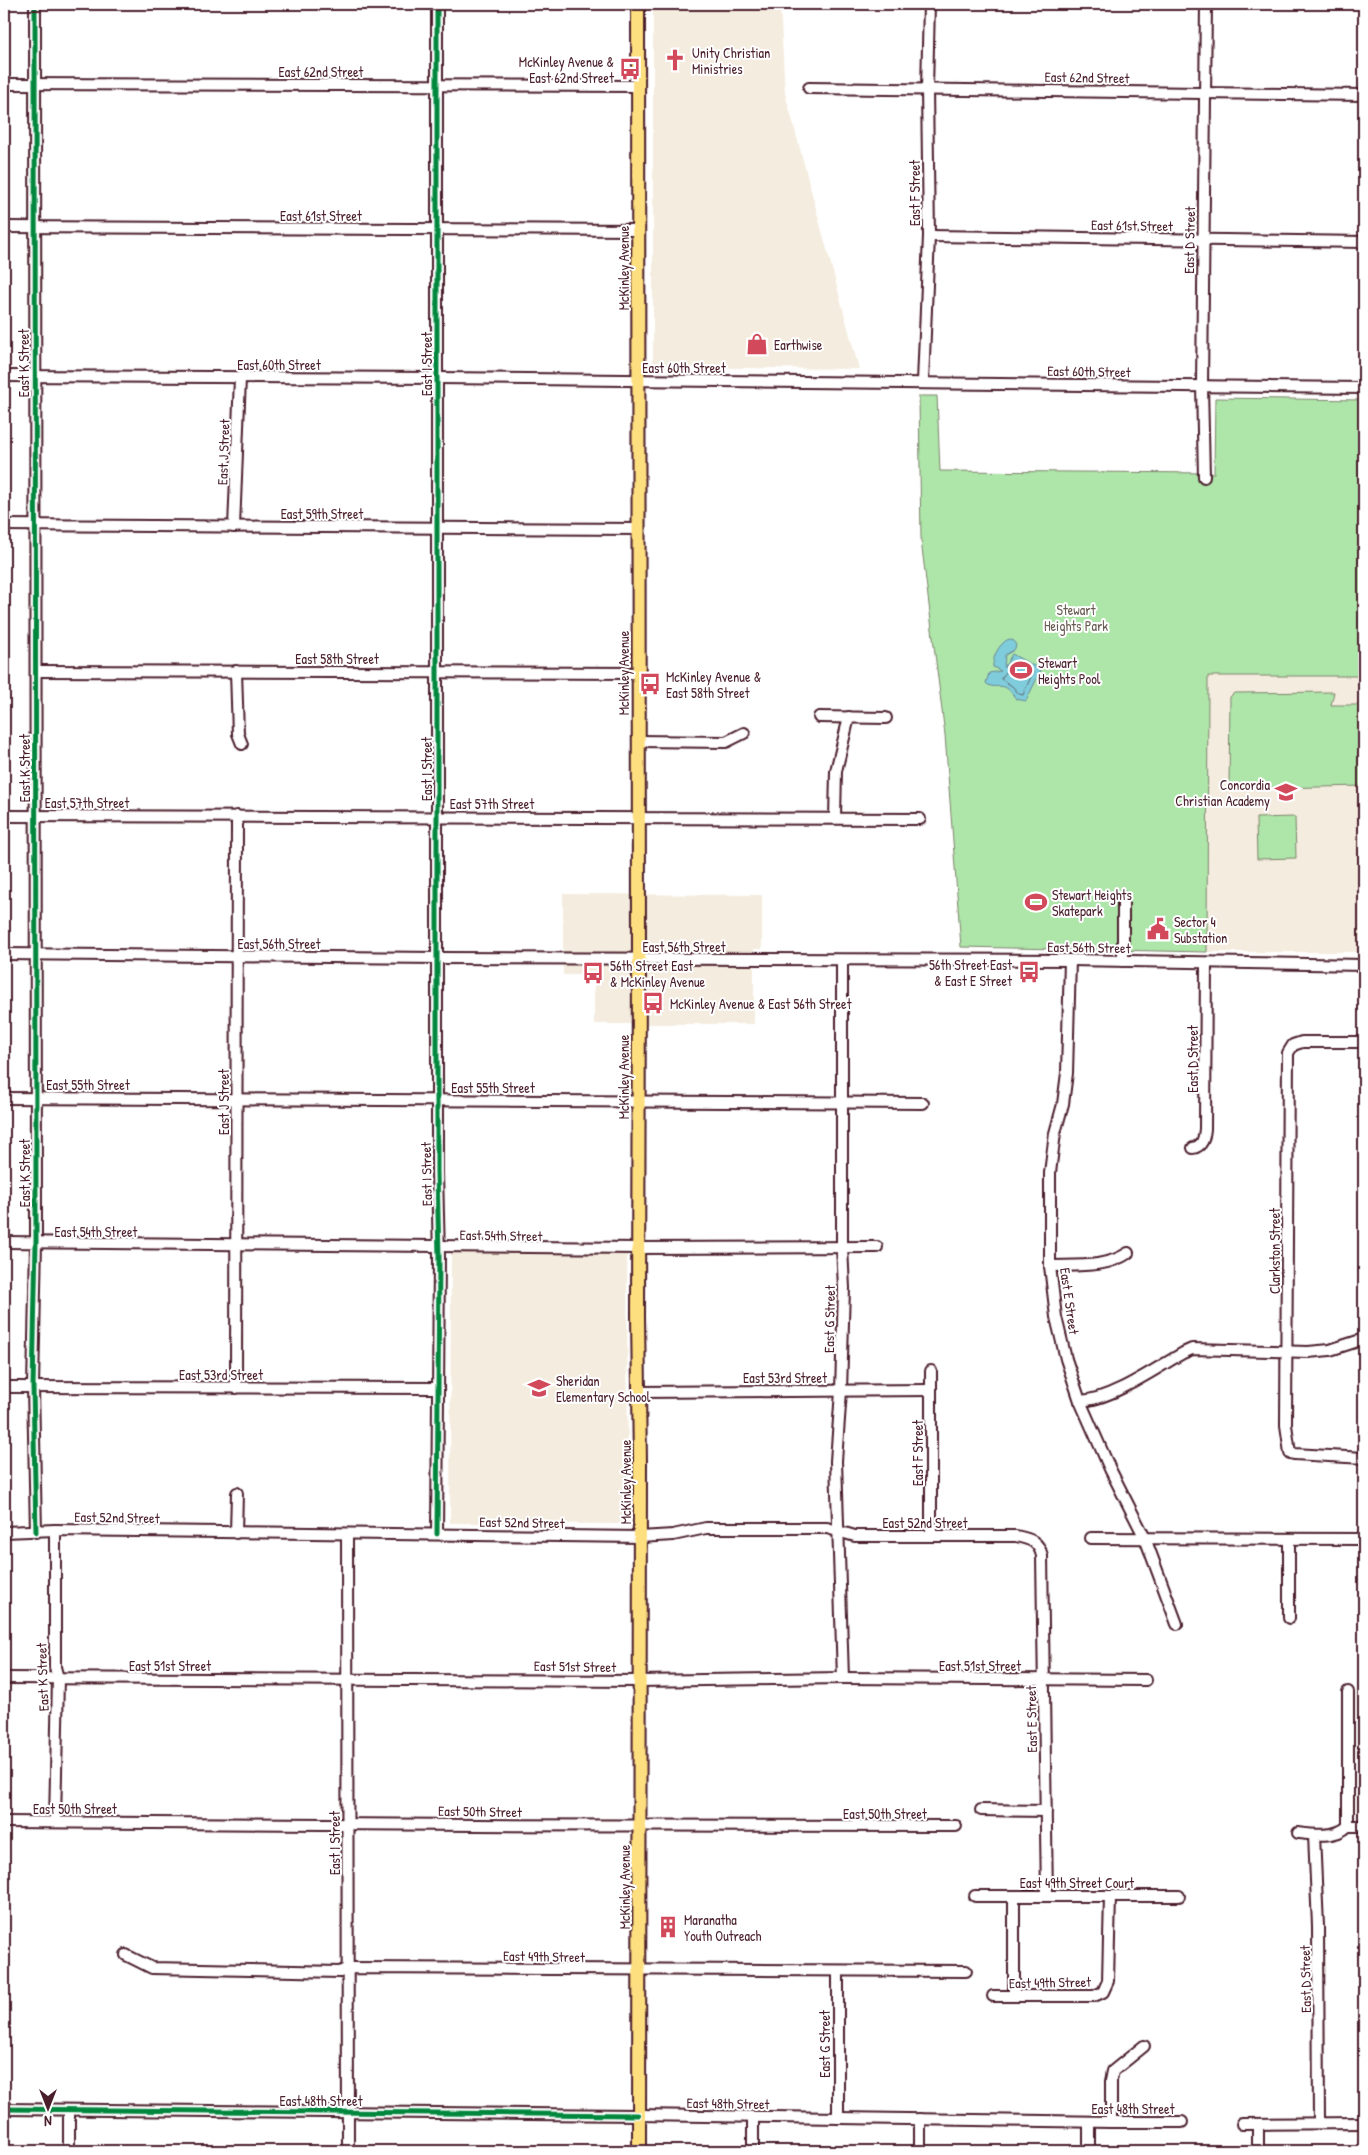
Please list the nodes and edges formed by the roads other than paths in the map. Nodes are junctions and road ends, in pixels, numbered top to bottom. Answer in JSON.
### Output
{"nodes":[{"id":1,"x":35,"y":4,"type":"edge"},
{"id":2,"x":437,"y":4,"type":"edge"},
{"id":3,"x":638,"y":4,"type":"edge"},
{"id":4,"x":929,"y":4,"type":"edge"},
{"id":5,"x":1206,"y":4,"type":"edge"},
{"id":6,"x":4,"y":84,"type":"edge"},
{"id":7,"x":35,"y":84,"type":"junction"},
{"id":8,"x":437,"y":85,"type":"junction"},
{"id":9,"x":638,"y":86,"type":"junction"},
{"id":10,"x":809,"y":88,"type":"dead end"},
{"id":11,"x":928,"y":89,"type":"junction"},
{"id":12,"x":1206,"y":93,"type":"junction"},
{"id":13,"x":1364,"y":95,"type":"edge"},
{"id":14,"x":4,"y":227,"type":"edge"},
{"id":15,"x":35,"y":228,"type":"junction"},
{"id":16,"x":438,"y":228,"type":"junction"},
{"id":17,"x":638,"y":230,"type":"junction"},
{"id":18,"x":928,"y":236,"type":"junction"},
{"id":19,"x":1203,"y":240,"type":"junction"},
{"id":20,"x":1364,"y":242,"type":"edge"},
{"id":21,"x":4,"y":376,"type":"edge"},
{"id":22,"x":34,"y":377,"type":"junction"},
{"id":23,"x":240,"y":378,"type":"junction"},
{"id":24,"x":438,"y":378,"type":"junction"},
{"id":25,"x":639,"y":380,"type":"junction"},
{"id":26,"x":923,"y":382,"type":"junction"},
{"id":27,"x":1202,"y":386,"type":"junction"},
{"id":28,"x":1364,"y":388,"type":"edge"},
{"id":29,"x":1204,"y":477,"type":"dead end"},
{"id":30,"x":4,"y":525,"type":"edge"},
{"id":31,"x":35,"y":525,"type":"junction"},
{"id":32,"x":234,"y":527,"type":"junction"},
{"id":33,"x":438,"y":527,"type":"junction"},
{"id":34,"x":639,"y":529,"type":"junction"},
{"id":35,"x":36,"y":671,"type":"junction"},
{"id":36,"x":236,"y":671,"type":"junction"},
{"id":37,"x":438,"y":672,"type":"junction"},
{"id":38,"x":638,"y":673,"type":"junction"},
{"id":39,"x":819,"y":717,"type":"dead end"},
{"id":40,"x":849,"y":718,"type":"junction"},
{"id":41,"x":886,"y":718,"type":"dead end"},
{"id":42,"x":744,"y":733,"type":"dead end"},
{"id":43,"x":638,"y":741,"type":"junction"},
{"id":44,"x":242,"y":744,"type":"dead end"},
{"id":45,"x":4,"y":816,"type":"edge"},
{"id":46,"x":35,"y":816,"type":"junction"},
{"id":47,"x":237,"y":816,"type":"junction"},
{"id":48,"x":438,"y":817,"type":"junction"},
{"id":49,"x":639,"y":817,"type":"junction"},
{"id":50,"x":835,"y":818,"type":"junction"},
{"id":51,"x":920,"y":819,"type":"dead end"},
{"id":52,"x":1123,"y":898,"type":"dead end"},
{"id":53,"x":4,"y":954,"type":"edge"},
{"id":54,"x":35,"y":954,"type":"junction"},
{"id":55,"x":237,"y":957,"type":"junction"},
{"id":56,"x":438,"y":958,"type":"junction"},
{"id":57,"x":639,"y":959,"type":"junction"},
{"id":58,"x":842,"y":960,"type":"junction"},
{"id":59,"x":1070,"y":960,"type":"junction"},
{"id":60,"x":1122,"y":961,"type":"junction"},
{"id":61,"x":1206,"y":963,"type":"junction"},
{"id":62,"x":1364,"y":965,"type":"edge"},
{"id":63,"x":1364,"y":1042,"type":"edge"},
{"id":64,"x":36,"y":1097,"type":"junction"},
{"id":65,"x":4,"y":1098,"type":"edge"},
{"id":66,"x":236,"y":1098,"type":"junction"},
{"id":67,"x":638,"y":1100,"type":"junction"},
{"id":68,"x":437,"y":1101,"type":"junction"},
{"id":69,"x":841,"y":1103,"type":"junction"},
{"id":70,"x":923,"y":1103,"type":"dead end"},
{"id":71,"x":1193,"y":1148,"type":"dead end"},
{"id":72,"x":4,"y":1242,"type":"edge"},
{"id":73,"x":36,"y":1242,"type":"junction"},
{"id":74,"x":236,"y":1243,"type":"junction"},
{"id":75,"x":439,"y":1246,"type":"junction"},
{"id":76,"x":842,"y":1246,"type":"junction"},
{"id":77,"x":877,"y":1246,"type":"dead end"},
{"id":78,"x":638,"y":1248,"type":"junction"},
{"id":79,"x":1128,"y":1253,"type":"dead end"},
{"id":80,"x":1050,"y":1266,"type":"junction"},
{"id":81,"x":1364,"y":1339,"type":"edge"},
{"id":82,"x":1287,"y":1352,"type":"junction"},
{"id":83,"x":931,"y":1371,"type":"dead end"},
{"id":84,"x":4,"y":1387,"type":"edge"},
{"id":85,"x":33,"y":1387,"type":"junction"},
{"id":86,"x":236,"y":1388,"type":"junction"},
{"id":87,"x":438,"y":1388,"type":"junction"},
{"id":88,"x":841,"y":1390,"type":"junction"},
{"id":89,"x":931,"y":1390,"type":"junction"},
{"id":90,"x":640,"y":1392,"type":"junction"},
{"id":91,"x":1080,"y":1401,"type":"junction"},
{"id":92,"x":1364,"y":1458,"type":"edge"},
{"id":93,"x":237,"y":1492,"type":"dead end"},
{"id":94,"x":55,"y":1530,"type":"junction"},
{"id":95,"x":838,"y":1531,"type":"junction"},
{"id":96,"x":4,"y":1532,"type":"edge"},
{"id":97,"x":36,"y":1532,"type":"junction"},
{"id":98,"x":236,"y":1533,"type":"junction"},
{"id":99,"x":347,"y":1534,"type":"junction"},
{"id":100,"x":438,"y":1534,"type":"junction"},
{"id":101,"x":931,"y":1536,"type":"junction"},
{"id":102,"x":640,"y":1537,"type":"junction"},
{"id":103,"x":1091,"y":1538,"type":"dead end"},
{"id":104,"x":1145,"y":1538,"type":"junction"},
{"id":105,"x":1289,"y":1539,"type":"junction"},
{"id":106,"x":1364,"y":1539,"type":"edge"},
{"id":107,"x":1037,"y":1543,"type":"joint"},
{"id":108,"x":1289,"y":1618,"type":"dead end"},
{"id":109,"x":1177,"y":1624,"type":"dead end"},
{"id":110,"x":4,"y":1678,"type":"edge"},
{"id":111,"x":58,"y":1678,"type":"junction"},
{"id":112,"x":843,"y":1678,"type":"junction"},
{"id":113,"x":348,"y":1679,"type":"junction"},
{"id":114,"x":1044,"y":1679,"type":"junction"},
{"id":115,"x":1146,"y":1680,"type":"dead end"},
{"id":116,"x":639,"y":1681,"type":"junction"},
{"id":117,"x":1348,"y":1692,"type":"dead end"},
{"id":118,"x":981,"y":1810,"type":"dead end"},
{"id":119,"x":1046,"y":1811,"type":"junction"},
{"id":120,"x":4,"y":1822,"type":"edge"},
{"id":121,"x":55,"y":1822,"type":"junction"},
{"id":122,"x":348,"y":1823,"type":"junction"},
{"id":123,"x":956,"y":1826,"type":"dead end"},
{"id":124,"x":1348,"y":1826,"type":"junction"},
{"id":125,"x":1364,"y":1826,"type":"edge"},
{"id":126,"x":640,"y":1827,"type":"junction"},
{"id":127,"x":1298,"y":1833,"type":"dead end"},
{"id":128,"x":1314,"y":1835,"type":"junction"},
{"id":129,"x":976,"y":1896,"type":"dead end"},
{"id":130,"x":1014,"y":1896,"type":"junction"},
{"id":131,"x":1047,"y":1896,"type":"junction"},
{"id":132,"x":1110,"y":1896,"type":"junction"},
{"id":133,"x":1179,"y":1896,"type":"dead end"},
{"id":134,"x":126,"y":1956,"type":"dead end"},
{"id":135,"x":348,"y":1968,"type":"junction"},
{"id":136,"x":639,"y":1971,"type":"junction"},
{"id":137,"x":838,"y":1971,"type":"junction"},
{"id":138,"x":966,"y":1971,"type":"dead end"},
{"id":139,"x":993,"y":1996,"type":"dead end"},
{"id":140,"x":1014,"y":1996,"type":"junction"},
{"id":141,"x":1144,"y":2046,"type":"dead end"},
{"id":142,"x":4,"y":2109,"type":"edge"},
{"id":143,"x":69,"y":2110,"type":"junction"},
{"id":144,"x":349,"y":2112,"type":"junction"},
{"id":145,"x":638,"y":2115,"type":"junction"},
{"id":146,"x":753,"y":2117,"type":"junction"},
{"id":147,"x":838,"y":2118,"type":"junction"},
{"id":148,"x":920,"y":2120,"type":"junction"},
{"id":149,"x":1089,"y":2122,"type":"junction"},
{"id":150,"x":1111,"y":2122,"type":"junction"},
{"id":151,"x":1182,"y":2122,"type":"dead end"},
{"id":152,"x":1319,"y":2123,"type":"junction"},
{"id":153,"x":1242,"y":2124,"type":"dead end"},
{"id":154,"x":1258,"y":2124,"type":"junction"},
{"id":155,"x":1364,"y":2124,"type":"edge"},
{"id":156,"x":69,"y":2151,"type":"edge"},
{"id":157,"x":348,"y":2151,"type":"edge"},
{"id":158,"x":639,"y":2151,"type":"edge"},
{"id":159,"x":753,"y":2151,"type":"edge"},
{"id":160,"x":920,"y":2151,"type":"edge"},
{"id":161,"x":1089,"y":2151,"type":"edge"},
{"id":162,"x":1258,"y":2151,"type":"edge"}],
"edges":[{"from":1,"to":7,"type":"street","name":"East K Street"},
{"from":2,"to":8,"type":"street","name":"East I Street"},
{"from":3,"to":9,"type":"main road","name":"McKinley Avenue"},
{"from":4,"to":11,"type":"street","name":"East F Street"},
{"from":5,"to":12,"type":"street","name":"East D Street"},
{"from":6,"to":7,"type":"street","name":"East 62nd Street"},
{"from":7,"to":8,"type":"street","name":"East 62nd Street"},
{"from":7,"to":15,"type":"street","name":"East K Street"},
{"from":8,"to":9,"type":"street","name":"East 62nd Street"},
{"from":8,"to":16,"type":"street","name":"East I Street"},
{"from":9,"to":17,"type":"main road","name":"McKinley Avenue"},
{"from":10,"to":11,"type":"street","name":"East 62nd Street"},
{"from":11,"to":12,"type":"street","name":"East 62nd Street"},
{"from":11,"to":18,"type":"street","name":"East F Street"},
{"from":12,"to":13,"type":"street","name":"East 62nd Street"},
{"from":12,"to":19,"type":"street","name":"East D Street"},
{"from":14,"to":15,"type":"street","name":"East 61st Street"},
{"from":15,"to":16,"type":"street","name":"East 61st Street"},
{"from":15,"to":22,"type":"street","name":"East K Street"},
{"from":16,"to":17,"type":"street","name":"East 61st Street"},
{"from":16,"to":24,"type":"street","name":"East I Street"},
{"from":17,"to":25,"type":"main road","name":"McKinley Avenue"},
{"from":18,"to":19,"type":"street","name":"East 61st Street"},
{"from":18,"to":26,"type":"street","name":"East F Street"},
{"from":19,"to":20,"type":"street","name":"East 61st Street"},
{"from":19,"to":27,"type":"street","name":"East D Street"},
{"from":21,"to":22,"type":"street","name":"East 60th Street"},
{"from":22,"to":23,"type":"street","name":"East 60th Street"},
{"from":22,"to":31,"type":"street","name":"East K Street"},
{"from":23,"to":24,"type":"street","name":"East 60th Street"},
{"from":23,"to":32,"type":"street","name":"East J Street"},
{"from":24,"to":25,"type":"street","name":"East 60th Street"},
{"from":24,"to":33,"type":"street","name":"East I Street"},
{"from":25,"to":26,"type":"street","name":"East 60th Street"},
{"from":25,"to":34,"type":"main road","name":"McKinley Avenue"},
{"from":26,"to":27,"type":"street","name":"East 60th Street"},
{"from":27,"to":28,"type":"street","name":"East 60th Street"},
{"from":27,"to":29,"type":"street","name":"East D Street"},
{"from":30,"to":31,"type":"street","name":"East 59th Street"},
{"from":31,"to":32,"type":"street","name":"East 59th Street"},
{"from":31,"to":35,"type":"street","name":"East K Street"},
{"from":32,"to":33,"type":"street","name":"East 59th Street"},
{"from":33,"to":34,"type":"street","name":"East 59th Street"},
{"from":33,"to":37,"type":"street","name":"East I Street"},
{"from":34,"to":38,"type":"main road","name":"McKinley Avenue"},
{"from":35,"to":36,"type":"street","name":"East 58th Street"},
{"from":35,"to":46,"type":"street","name":"East K Street"},
{"from":36,"to":37,"type":"street","name":"East 58th Street"},
{"from":36,"to":44,"type":"street"},
{"from":37,"to":38,"type":"street","name":"East 58th Street"},
{"from":37,"to":48,"type":"street","name":"East I Street"},
{"from":38,"to":43,"type":"main road","name":"McKinley Avenue"},
{"from":39,"to":40,"type":"street"},
{"from":40,"to":41,"type":"street"},
{"from":40,"to":50,"type":"street"},
{"from":42,"to":43,"type":"street"},
{"from":43,"to":49,"type":"main road","name":"McKinley Avenue"},
{"from":45,"to":46,"type":"street","name":"East 57th Street"},
{"from":46,"to":47,"type":"street","name":"East 57th Street"},
{"from":46,"to":54,"type":"street","name":"East K Street"},
{"from":47,"to":48,"type":"street","name":"East 57th Street"},
{"from":47,"to":55,"type":"street","name":"East J Street"},
{"from":48,"to":49,"type":"street","name":"East 57th Street"},
{"from":48,"to":56,"type":"street","name":"East I Street"},
{"from":49,"to":50,"type":"street","name":"East 57th Street"},
{"from":49,"to":57,"type":"main road","name":"McKinley Avenue"},
{"from":50,"to":51,"type":"street","name":"East 57th Street"},
{"from":52,"to":60,"type":"street"},
{"from":53,"to":54,"type":"street","name":"East 56th Street"},
{"from":54,"to":55,"type":"street","name":"East 56th Street"},
{"from":54,"to":64,"type":"street","name":"East K Street"},
{"from":55,"to":56,"type":"street","name":"East 56th Street"},
{"from":55,"to":66,"type":"street","name":"East J Street"},
{"from":56,"to":57,"type":"street","name":"East 56th Street"},
{"from":56,"to":68,"type":"street","name":"East I Street"},
{"from":57,"to":58,"type":"street","name":"East 56th Street"},
{"from":57,"to":67,"type":"main road","name":"McKinley Avenue"},
{"from":58,"to":59,"type":"street","name":"East 56th Street"},
{"from":58,"to":69,"type":"street","name":"East G Street"},
{"from":59,"to":60,"type":"street","name":"East 56th Street"},
{"from":59,"to":80,"type":"street","name":"East E Street"},
{"from":60,"to":61,"type":"street","name":"East 56th Street"},
{"from":61,"to":62,"type":"street","name":"East 56th Street"},
{"from":61,"to":71,"type":"street","name":"East D Street"},
{"from":63,"to":82,"type":"street","name":"Clarkston Street"},
{"from":64,"to":65,"type":"street","name":"East 55th Street"},
{"from":64,"to":66,"type":"street","name":"East 55th Street"},
{"from":64,"to":73,"type":"street","name":"East K Street"},
{"from":66,"to":68,"type":"street","name":"East 55th Street"},
{"from":66,"to":74,"type":"street","name":"East J Street"},
{"from":67,"to":68,"type":"street","name":"East 55th Street"},
{"from":67,"to":69,"type":"street","name":"East 55th Street"},
{"from":67,"to":78,"type":"main road","name":"McKinley Avenue"},
{"from":68,"to":75,"type":"street","name":"East I Street"},
{"from":69,"to":70,"type":"street","name":"East 55th Street"},
{"from":69,"to":76,"type":"street","name":"East G Street"},
{"from":72,"to":73,"type":"street","name":"East 54th Street"},
{"from":73,"to":74,"type":"street","name":"East 54th Street"},
{"from":73,"to":85,"type":"street","name":"East K Street"},
{"from":74,"to":75,"type":"street","name":"East 54th Street"},
{"from":74,"to":86,"type":"street","name":"East J Street"},
{"from":75,"to":78,"type":"street","name":"East 54th Street"},
{"from":75,"to":87,"type":"street","name":"East I Street"},
{"from":76,"to":77,"type":"street","name":"East 54th Street"},
{"from":76,"to":78,"type":"street","name":"East 54th Street"},
{"from":76,"to":88,"type":"street","name":"East G Street"},
{"from":78,"to":90,"type":"main road","name":"McKinley Avenue"},
{"from":79,"to":80,"type":"street"},
{"from":80,"to":91,"type":"street","name":"East E Street"},
{"from":81,"to":82,"type":"street"},
{"from":82,"to":91,"type":"street"},
{"from":82,"to":92,"type":"street","name":"Clarkston Street"},
{"from":83,"to":89,"type":"street","name":"East F Street"},
{"from":84,"to":85,"type":"street","name":"East 53rd Street"},
{"from":85,"to":86,"type":"street","name":"East 53rd Street"},
{"from":85,"to":97,"type":"street","name":"East K Street"},
{"from":86,"to":87,"type":"street","name":"East 53rd Street"},
{"from":87,"to":100,"type":"street","name":"East I Street"},
{"from":88,"to":89,"type":"street","name":"East 53rd Street"},
{"from":88,"to":90,"type":"street","name":"East 53rd Street"},
{"from":88,"to":95,"type":"street","name":"East G Street"},
{"from":89,"to":101,"type":"street","name":"East F Street"},
{"from":90,"to":102,"type":"main road","name":"McKinley Avenue"},
{"from":91,"to":104,"type":"street","name":"East E Street"},
{"from":93,"to":98,"type":"street"},
{"from":94,"to":97,"type":"street","name":"East 52nd Street"},
{"from":94,"to":98,"type":"street","name":"East 52nd Street"},
{"from":94,"to":111,"type":"street","name":"East K Street"},
{"from":95,"to":101,"type":"street","name":"East 52nd Street"},
{"from":95,"to":102,"type":"street","name":"East 52nd Street"},
{"from":95,"to":112,"type":"street","name":"East G Street"},
{"from":96,"to":97,"type":"street","name":"East 52nd Street"},
{"from":98,"to":99,"type":"street","name":"East 52nd Street"},
{"from":99,"to":100,"type":"street","name":"East 52nd Street"},
{"from":99,"to":113,"type":"street","name":"East I Street"},
{"from":100,"to":102,"type":"street","name":"East 52nd Street"},
{"from":101,"to":107,"type":"street","name":"East 52nd Street"},
{"from":102,"to":116,"type":"main road","name":"McKinley Avenue"},
{"from":103,"to":104,"type":"street"},
{"from":104,"to":105,"type":"street"},
{"from":104,"to":109,"type":"street","name":"East E Street"},
{"from":105,"to":106,"type":"street"},
{"from":105,"to":108,"type":"street"},
{"from":107,"to":114,"type":"street","name":"East E Street"},
{"from":110,"to":111,"type":"street","name":"East 51st Street"},
{"from":111,"to":113,"type":"street","name":"East 51st Street"},
{"from":111,"to":121,"type":"street","name":"East K Street"},
{"from":112,"to":114,"type":"street","name":"East 51st Street"},
{"from":112,"to":116,"type":"street","name":"East 51st Street"},
{"from":113,"to":116,"type":"street","name":"East 51st Street"},
{"from":113,"to":122,"type":"street","name":"East I Street"},
{"from":114,"to":115,"type":"street","name":"East 51st Street"},
{"from":114,"to":119,"type":"street","name":"East E Street"},
{"from":116,"to":126,"type":"main road","name":"McKinley Avenue"},
{"from":117,"to":124,"type":"street"},
{"from":118,"to":119,"type":"street"},
{"from":119,"to":131,"type":"street","name":"East E Street"},
{"from":120,"to":121,"type":"street","name":"East 50th Street"},
{"from":121,"to":122,"type":"street","name":"East 50th Street"},
{"from":122,"to":126,"type":"street","name":"East 50th Street"},
{"from":122,"to":135,"type":"street","name":"East I Street"},
{"from":123,"to":126,"type":"street","name":"East 50th Street"},
{"from":124,"to":125,"type":"street"},
{"from":124,"to":128,"type":"street"},
{"from":126,"to":136,"type":"main road","name":"McKinley Avenue"},
{"from":127,"to":128,"type":"street"},
{"from":128,"to":152,"type":"street","name":"East D Street"},
{"from":129,"to":130,"type":"street","name":"East 49th Street Court"},
{"from":130,"to":131,"type":"street","name":"East 49th Street Court"},
{"from":130,"to":140,"type":"street"},
{"from":131,"to":132,"type":"street","name":"East 49th Street Court"},
{"from":132,"to":133,"type":"street","name":"East 49th Street Court"},
{"from":132,"to":140,"type":"street","name":"East 49th Street"},
{"from":134,"to":135,"type":"street","name":"East 49th Street"},
{"from":135,"to":136,"type":"street","name":"East 49th Street"},
{"from":135,"to":144,"type":"street","name":"East I Street"},
{"from":136,"to":137,"type":"street","name":"East 49th Street"},
{"from":136,"to":145,"type":"main road","name":"McKinley Avenue"},
{"from":137,"to":138,"type":"street","name":"East 49th Street"},
{"from":137,"to":147,"type":"street","name":"East G Street"},
{"from":139,"to":140,"type":"street","name":"East 49th Street"},
{"from":141,"to":150,"type":"street"},
{"from":142,"to":143,"type":"street","name":"East 48th Street"},
{"from":143,"to":144,"type":"street","name":"East 48th Street"},
{"from":143,"to":156,"type":"street"},
{"from":144,"to":145,"type":"street","name":"East 48th Street"},
{"from":144,"to":157,"type":"street","name":"East I Street"},
{"from":145,"to":146,"type":"street","name":"East 48th Street"},
{"from":145,"to":158,"type":"main road","name":"McKinley Avenue"},
{"from":146,"to":147,"type":"street","name":"East 48th Street"},
{"from":146,"to":159,"type":"street"},
{"from":147,"to":148,"type":"street","name":"East 48th Street"},
{"from":148,"to":149,"type":"street","name":"East 48th Street"},
{"from":148,"to":160,"type":"street"},
{"from":149,"to":150,"type":"street","name":"East 48th Street"},
{"from":149,"to":161,"type":"street"},
{"from":150,"to":151,"type":"street","name":"East 48th Street"},
{"from":152,"to":154,"type":"street"},
{"from":152,"to":155,"type":"street"},
{"from":153,"to":154,"type":"street"},
{"from":154,"to":162,"type":"street"}]}
